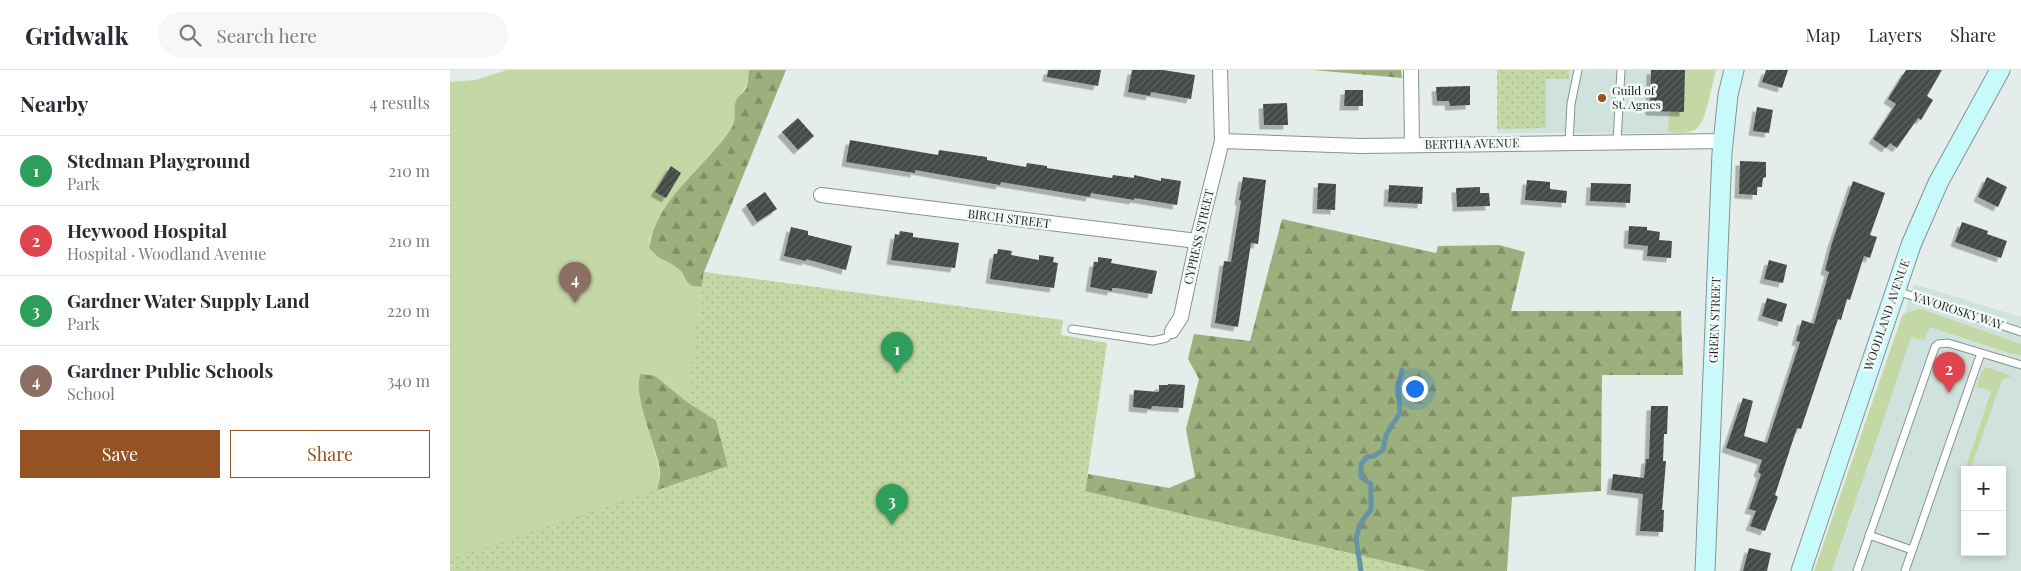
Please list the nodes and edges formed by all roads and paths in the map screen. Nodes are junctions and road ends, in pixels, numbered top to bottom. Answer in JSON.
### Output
{"nodes":[{"id":1,"x":1220,"y":70,"type":"edge"},
{"id":2,"x":1412,"y":70,"type":"edge"},
{"id":3,"x":1578,"y":70,"type":"edge"},
{"id":4,"x":1621,"y":70,"type":"edge"},
{"id":5,"x":1734,"y":70,"type":"edge"},
{"id":6,"x":2000,"y":70,"type":"edge"},
{"id":7,"x":1222,"y":141,"type":"junction"},
{"id":8,"x":1723,"y":141,"type":"junction"},
{"id":9,"x":1617,"y":142,"type":"junction"},
{"id":10,"x":1569,"y":143,"type":"junction"},
{"id":11,"x":1412,"y":146,"type":"junction"},
{"id":12,"x":820,"y":195,"type":"dead end"},
{"id":13,"x":1197,"y":241,"type":"junction"},
{"id":14,"x":1894,"y":290,"type":"junction"},
{"id":15,"x":1072,"y":329,"type":"dead end"},
{"id":16,"x":1172,"y":331,"type":"joint"},
{"id":17,"x":2021,"y":332,"type":"edge"},
{"id":18,"x":1981,"y":353,"type":"junction"},
{"id":19,"x":2021,"y":365,"type":"edge"},
{"id":20,"x":1870,"y":535,"type":"junction"},
{"id":21,"x":1912,"y":550,"type":"junction"},
{"id":22,"x":1705,"y":571,"type":"edge"},
{"id":23,"x":1801,"y":571,"type":"edge"},
{"id":24,"x":1857,"y":571,"type":"edge"},
{"id":25,"x":1905,"y":571,"type":"edge"}],
"edges":[{"from":1,"to":7,"type":"street","name":"CYPRESS STREET"},
{"from":2,"to":11,"type":"street"},
{"from":3,"to":10,"type":"lane"},
{"from":4,"to":9,"type":"lane"},
{"from":5,"to":8,"type":"street","name":"GREEN STREET"},
{"from":6,"to":14,"type":"street","name":"WOODLAND AVENUE"},
{"from":7,"to":11,"type":"street","name":"BERTHA AVENUE"},
{"from":7,"to":13,"type":"street","name":"CYPRESS STREET"},
{"from":8,"to":9,"type":"street","name":"BERTHA AVENUE"},
{"from":8,"to":22,"type":"street","name":"GREEN STREET"},
{"from":9,"to":10,"type":"street","name":"BERTHA AVENUE"},
{"from":10,"to":11,"type":"street","name":"BERTHA AVENUE"},
{"from":12,"to":13,"type":"street","name":"BIRCH STREET"},
{"from":13,"to":16,"type":"street","name":"CYPRESS STREET"},
{"from":14,"to":17,"type":"lane","name":"YAVOROSKY WAY"},
{"from":14,"to":23,"type":"street","name":"WOODLAND AVENUE"},
{"from":15,"to":16,"type":"lane"},
{"from":18,"to":19,"type":"lane"},
{"from":18,"to":20,"type":"lane"},
{"from":18,"to":21,"type":"lane"},
{"from":20,"to":21,"type":"lane"},
{"from":20,"to":24,"type":"lane"},
{"from":21,"to":25,"type":"lane"}]}
